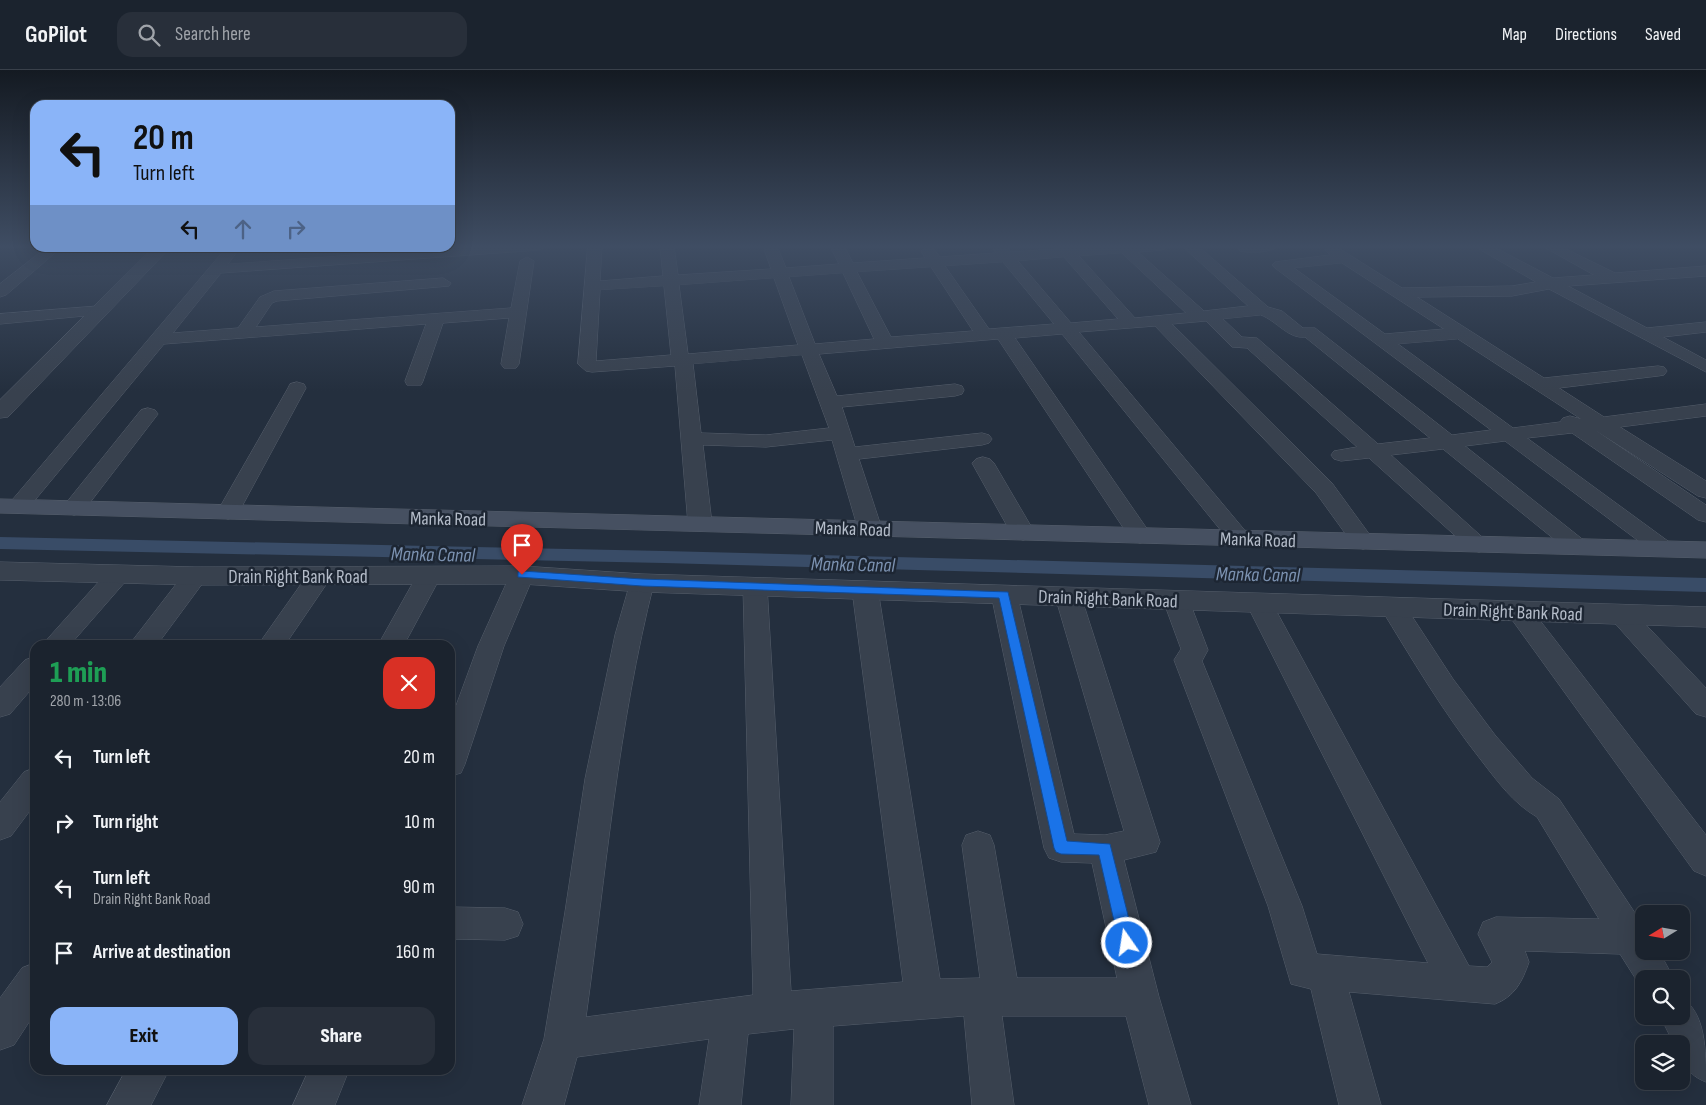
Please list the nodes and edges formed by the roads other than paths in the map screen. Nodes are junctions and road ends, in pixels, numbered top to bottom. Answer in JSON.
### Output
{"nodes":[{"id":1,"x":116,"y":294,"type":"edge"},
{"id":2,"x":195,"y":294,"type":"edge"},
{"id":3,"x":296,"y":294,"type":"edge"},
{"id":4,"x":440,"y":294,"type":"edge"},
{"id":5,"x":522,"y":294,"type":"edge"},
{"id":6,"x":593,"y":294,"type":"edge"},
{"id":7,"x":673,"y":294,"type":"edge"},
{"id":8,"x":789,"y":294,"type":"edge"},
{"id":9,"x":861,"y":294,"type":"edge"},
{"id":10,"x":961,"y":294,"type":"edge"},
{"id":11,"x":1038,"y":294,"type":"edge"},
{"id":12,"x":1105,"y":294,"type":"edge"},
{"id":13,"x":1179,"y":294,"type":"edge"},
{"id":14,"x":1244,"y":294,"type":"edge"},
{"id":15,"x":1319,"y":294,"type":"edge"},
{"id":16,"x":1402,"y":294,"type":"edge"},
{"id":17,"x":1571,"y":294,"type":"edge"},
{"id":18,"x":1262,"y":310,"type":"junction"},
{"id":19,"x":99,"y":311,"type":"junction"},
{"id":20,"x":519,"y":312,"type":"junction"},
{"id":21,"x":1205,"y":317,"type":"junction"},
{"id":22,"x":0,"y":319,"type":"edge"},
{"id":23,"x":433,"y":319,"type":"junction"},
{"id":24,"x":1160,"y":321,"type":"junction"},
{"id":25,"x":1131,"y":324,"type":"junction"},
{"id":26,"x":1706,"y":327,"type":"edge"},
{"id":27,"x":1066,"y":328,"type":"junction"},
{"id":28,"x":242,"y":333,"type":"junction"},
{"id":29,"x":1462,"y":333,"type":"junction"},
{"id":30,"x":993,"y":334,"type":"junction"},
{"id":31,"x":1643,"y":334,"type":"junction"},
{"id":32,"x":159,"y":339,"type":"junction"},
{"id":33,"x":1379,"y":340,"type":"junction"},
{"id":34,"x":885,"y":343,"type":"junction"},
{"id":35,"x":808,"y":349,"type":"junction"},
{"id":36,"x":682,"y":360,"type":"junction"},
{"id":37,"x":510,"y":364,"type":"dead end"},
{"id":38,"x":1706,"y":367,"type":"edge"},
{"id":39,"x":1658,"y":371,"type":"dead end"},
{"id":40,"x":1502,"y":376,"type":"dead end"},
{"id":41,"x":414,"y":381,"type":"dead end"},
{"id":42,"x":1542,"y":384,"type":"junction"},
{"id":43,"x":297,"y":388,"type":"dead end"},
{"id":44,"x":955,"y":390,"type":"dead end"},
{"id":45,"x":830,"y":402,"type":"junction"},
{"id":46,"x":1706,"y":410,"type":"edge"},
{"id":47,"x":0,"y":412,"type":"edge"},
{"id":48,"x":148,"y":414,"type":"dead end"},
{"id":49,"x":1603,"y":423,"type":"junction"},
{"id":50,"x":1576,"y":426,"type":"junction"},
{"id":51,"x":840,"y":433,"type":"junction"},
{"id":52,"x":1507,"y":435,"type":"junction"},
{"id":53,"x":692,"y":439,"type":"junction"},
{"id":54,"x":982,"y":439,"type":"dead end"},
{"id":55,"x":1448,"y":442,"type":"junction"},
{"id":56,"x":1375,"y":451,"type":"junction"},
{"id":57,"x":847,"y":454,"type":"junction"},
{"id":58,"x":1341,"y":456,"type":"dead end"},
{"id":59,"x":983,"y":463,"type":"dead end"},
{"id":60,"x":1706,"y":491,"type":"edge"},
{"id":61,"x":9,"y":506,"type":"edge"},
{"id":62,"x":74,"y":508,"type":"junction"},
{"id":63,"x":228,"y":512,"type":"junction"},
{"id":64,"x":1706,"y":515,"type":"edge"},
{"id":65,"x":700,"y":524,"type":"junction"},
{"id":66,"x":870,"y":529,"type":"junction"},
{"id":67,"x":1023,"y":533,"type":"junction"},
{"id":68,"x":1140,"y":536,"type":"junction"},
{"id":69,"x":1239,"y":538,"type":"junction"},
{"id":70,"x":1363,"y":542,"type":"junction"},
{"id":71,"x":1479,"y":545,"type":"junction"},
{"id":72,"x":1578,"y":547,"type":"junction"},
{"id":73,"x":1664,"y":549,"type":"junction"},
{"id":74,"x":1706,"y":550,"type":"edge"},
{"id":75,"x":2,"y":573,"type":"edge"},
{"id":76,"x":120,"y":574,"type":"junction"},
{"id":77,"x":522,"y":575,"type":"junction"},
{"id":78,"x":196,"y":576,"type":"junction"},
{"id":79,"x":320,"y":576,"type":"junction"},
{"id":80,"x":430,"y":576,"type":"junction"},
{"id":81,"x":642,"y":583,"type":"junction"},
{"id":82,"x":755,"y":586,"type":"junction"},
{"id":83,"x":865,"y":590,"type":"junction"},
{"id":84,"x":1004,"y":594,"type":"junction"},
{"id":85,"x":1068,"y":596,"type":"junction"},
{"id":86,"x":1176,"y":600,"type":"junction"},
{"id":87,"x":1259,"y":603,"type":"junction"},
{"id":88,"x":1393,"y":607,"type":"junction"},
{"id":89,"x":1519,"y":611,"type":"junction"},
{"id":90,"x":1621,"y":614,"type":"junction"},
{"id":91,"x":1706,"y":617,"type":"edge"},
{"id":92,"x":60,"y":640,"type":"edge"},
{"id":93,"x":146,"y":640,"type":"edge"},
{"id":94,"x":275,"y":640,"type":"edge"},
{"id":95,"x":395,"y":640,"type":"edge"},
{"id":96,"x":30,"y":673,"type":"edge"},
{"id":97,"x":0,"y":706,"type":"edge"},
{"id":98,"x":1706,"y":706,"type":"edge"},
{"id":99,"x":455,"y":750,"type":"edge"},
{"id":100,"x":30,"y":790,"type":"edge"},
{"id":101,"x":15,"y":817,"type":"edge"},
{"id":102,"x":978,"y":845,"type":"dead end"},
{"id":103,"x":1105,"y":849,"type":"junction"},
{"id":104,"x":1706,"y":861,"type":"edge"},
{"id":105,"x":455,"y":923,"type":"edge"},
{"id":106,"x":505,"y":924,"type":"dead end"},
{"id":107,"x":1630,"y":937,"type":"junction"},
{"id":108,"x":1650,"y":970,"type":"edge"},
{"id":109,"x":1325,"y":973,"type":"junction"},
{"id":110,"x":1458,"y":983,"type":"junction"},
{"id":111,"x":30,"y":988,"type":"edge"},
{"id":112,"x":991,"y":997,"type":"junction"},
{"id":113,"x":1140,"y":997,"type":"junction"},
{"id":114,"x":924,"y":1000,"type":"junction"},
{"id":115,"x":814,"y":1009,"type":"junction"},
{"id":116,"x":773,"y":1012,"type":"junction"},
{"id":117,"x":731,"y":1018,"type":"junction"},
{"id":118,"x":1684,"y":1025,"type":"edge"},
{"id":119,"x":0,"y":1031,"type":"edge"},
{"id":120,"x":562,"y":1039,"type":"junction"},
{"id":121,"x":1706,"y":1062,"type":"edge"},
{"id":122,"x":146,"y":1075,"type":"edge"},
{"id":123,"x":327,"y":1075,"type":"edge"},
{"id":124,"x":128,"y":1105,"type":"edge"},
{"id":125,"x":314,"y":1105,"type":"edge"},
{"id":126,"x":543,"y":1105,"type":"edge"},
{"id":127,"x":720,"y":1105,"type":"edge"},
{"id":128,"x":812,"y":1105,"type":"edge"},
{"id":129,"x":993,"y":1105,"type":"edge"},
{"id":130,"x":1170,"y":1105,"type":"edge"},
{"id":131,"x":1360,"y":1105,"type":"edge"}],
"edges":[{"from":1,"to":19,"type":"street"},
{"from":2,"to":32,"type":"street"},
{"from":3,"to":28,"type":"street"},
{"from":4,"to":23,"type":"street"},
{"from":5,"to":20,"type":"street"},
{"from":6,"to":36,"type":"street"},
{"from":7,"to":36,"type":"street"},
{"from":8,"to":35,"type":"street"},
{"from":9,"to":34,"type":"street"},
{"from":10,"to":30,"type":"street"},
{"from":11,"to":27,"type":"street"},
{"from":12,"to":25,"type":"street"},
{"from":13,"to":21,"type":"street"},
{"from":14,"to":18,"type":"street"},
{"from":15,"to":33,"type":"street"},
{"from":16,"to":29,"type":"street"},
{"from":17,"to":31,"type":"street"},
{"from":18,"to":21,"type":"street"},
{"from":18,"to":55,"type":"street"},
{"from":19,"to":22,"type":"street"},
{"from":19,"to":47,"type":"street"},
{"from":20,"to":23,"type":"street"},
{"from":20,"to":37,"type":"street"},
{"from":21,"to":24,"type":"street"},
{"from":21,"to":56,"type":"street"},
{"from":23,"to":28,"type":"street"},
{"from":23,"to":41,"type":"street"},
{"from":24,"to":25,"type":"street"},
{"from":24,"to":70,"type":"street"},
{"from":25,"to":27,"type":"street"},
{"from":26,"to":31,"type":"street"},
{"from":27,"to":30,"type":"street"},
{"from":27,"to":69,"type":"street"},
{"from":28,"to":32,"type":"street"},
{"from":29,"to":33,"type":"street"},
{"from":29,"to":42,"type":"street"},
{"from":30,"to":34,"type":"street"},
{"from":30,"to":68,"type":"street"},
{"from":31,"to":38,"type":"street"},
{"from":32,"to":61,"type":"street"},
{"from":33,"to":52,"type":"street"},
{"from":34,"to":35,"type":"street"},
{"from":35,"to":36,"type":"street"},
{"from":35,"to":45,"type":"street"},
{"from":36,"to":53,"type":"street"},
{"from":39,"to":42,"type":"street"},
{"from":40,"to":50,"type":"street"},
{"from":42,"to":49,"type":"street"},
{"from":43,"to":63,"type":"street"},
{"from":44,"to":45,"type":"street"},
{"from":45,"to":51,"type":"street"},
{"from":46,"to":49,"type":"street"},
{"from":48,"to":62,"type":"street"},
{"from":49,"to":50,"type":"street"},
{"from":49,"to":60,"type":"street"},
{"from":50,"to":52,"type":"street"},
{"from":50,"to":64,"type":"street"},
{"from":51,"to":53,"type":"street"},
{"from":51,"to":57,"type":"street"},
{"from":52,"to":55,"type":"street"},
{"from":52,"to":73,"type":"street"},
{"from":53,"to":65,"type":"street"},
{"from":54,"to":57,"type":"street"},
{"from":55,"to":56,"type":"street"},
{"from":55,"to":72,"type":"street"},
{"from":56,"to":58,"type":"street"},
{"from":56,"to":71,"type":"street"},
{"from":57,"to":66,"type":"street"},
{"from":59,"to":67,"type":"street"},
{"from":61,"to":62,"type":"main road","name":"Manka Road"},
{"from":62,"to":63,"type":"main road","name":"Manka Road"},
{"from":63,"to":65,"type":"main road","name":"Manka Road"},
{"from":65,"to":66,"type":"main road","name":"Manka Road"},
{"from":66,"to":67,"type":"main road","name":"Manka Road"},
{"from":67,"to":68,"type":"main road","name":"Manka Road"},
{"from":68,"to":69,"type":"main road","name":"Manka Road"},
{"from":69,"to":70,"type":"main road","name":"Manka Road"},
{"from":70,"to":71,"type":"main road","name":"Manka Road"},
{"from":71,"to":72,"type":"main road","name":"Manka Road"},
{"from":72,"to":73,"type":"main road","name":"Manka Road"},
{"from":73,"to":74,"type":"main road","name":"Manka Road"},
{"from":75,"to":76,"type":"street","name":"Drain Right Bank Road"},
{"from":76,"to":78,"type":"street","name":"Drain Right Bank Road"},
{"from":76,"to":92,"type":"street"},
{"from":77,"to":80,"type":"street","name":"Drain Right Bank Road"},
{"from":77,"to":81,"type":"street","name":"Drain Right Bank Road"},
{"from":77,"to":99,"type":"street"},
{"from":78,"to":79,"type":"street","name":"Drain Right Bank Road"},
{"from":78,"to":93,"type":"street"},
{"from":79,"to":80,"type":"street","name":"Drain Right Bank Road"},
{"from":79,"to":94,"type":"street"},
{"from":80,"to":95,"type":"street"},
{"from":81,"to":82,"type":"street","name":"Drain Right Bank Road"},
{"from":81,"to":120,"type":"street"},
{"from":82,"to":83,"type":"street","name":"Drain Right Bank Road"},
{"from":82,"to":116,"type":"street"},
{"from":83,"to":84,"type":"street","name":"Drain Right Bank Road"},
{"from":83,"to":114,"type":"street"},
{"from":84,"to":85,"type":"street","name":"Drain Right Bank Road"},
{"from":84,"to":103,"type":"street"},
{"from":85,"to":86,"type":"street","name":"Drain Right Bank Road"},
{"from":85,"to":103,"type":"street"},
{"from":86,"to":87,"type":"street","name":"Drain Right Bank Road"},
{"from":86,"to":109,"type":"street"},
{"from":87,"to":88,"type":"street","name":"Drain Right Bank Road"},
{"from":87,"to":110,"type":"street"},
{"from":88,"to":89,"type":"street","name":"Drain Right Bank Road"},
{"from":88,"to":107,"type":"street"},
{"from":89,"to":90,"type":"street","name":"Drain Right Bank Road"},
{"from":89,"to":104,"type":"street"},
{"from":90,"to":91,"type":"street","name":"Drain Right Bank Road"},
{"from":90,"to":98,"type":"street"},
{"from":96,"to":97,"type":"street"},
{"from":100,"to":101,"type":"street"},
{"from":102,"to":112,"type":"street"},
{"from":103,"to":113,"type":"street"},
{"from":105,"to":106,"type":"street"},
{"from":107,"to":108,"type":"street"},
{"from":107,"to":110,"type":"street"},
{"from":109,"to":110,"type":"street"},
{"from":109,"to":131,"type":"street"},
{"from":111,"to":119,"type":"street"},
{"from":112,"to":113,"type":"street"},
{"from":112,"to":114,"type":"street"},
{"from":112,"to":129,"type":"street"},
{"from":113,"to":130,"type":"street"},
{"from":114,"to":115,"type":"street"},
{"from":115,"to":116,"type":"street"},
{"from":115,"to":128,"type":"street"},
{"from":116,"to":117,"type":"street"},
{"from":117,"to":120,"type":"street"},
{"from":117,"to":127,"type":"street"},
{"from":118,"to":121,"type":"street"},
{"from":120,"to":126,"type":"street"},
{"from":122,"to":124,"type":"street"},
{"from":123,"to":125,"type":"street"}]}
